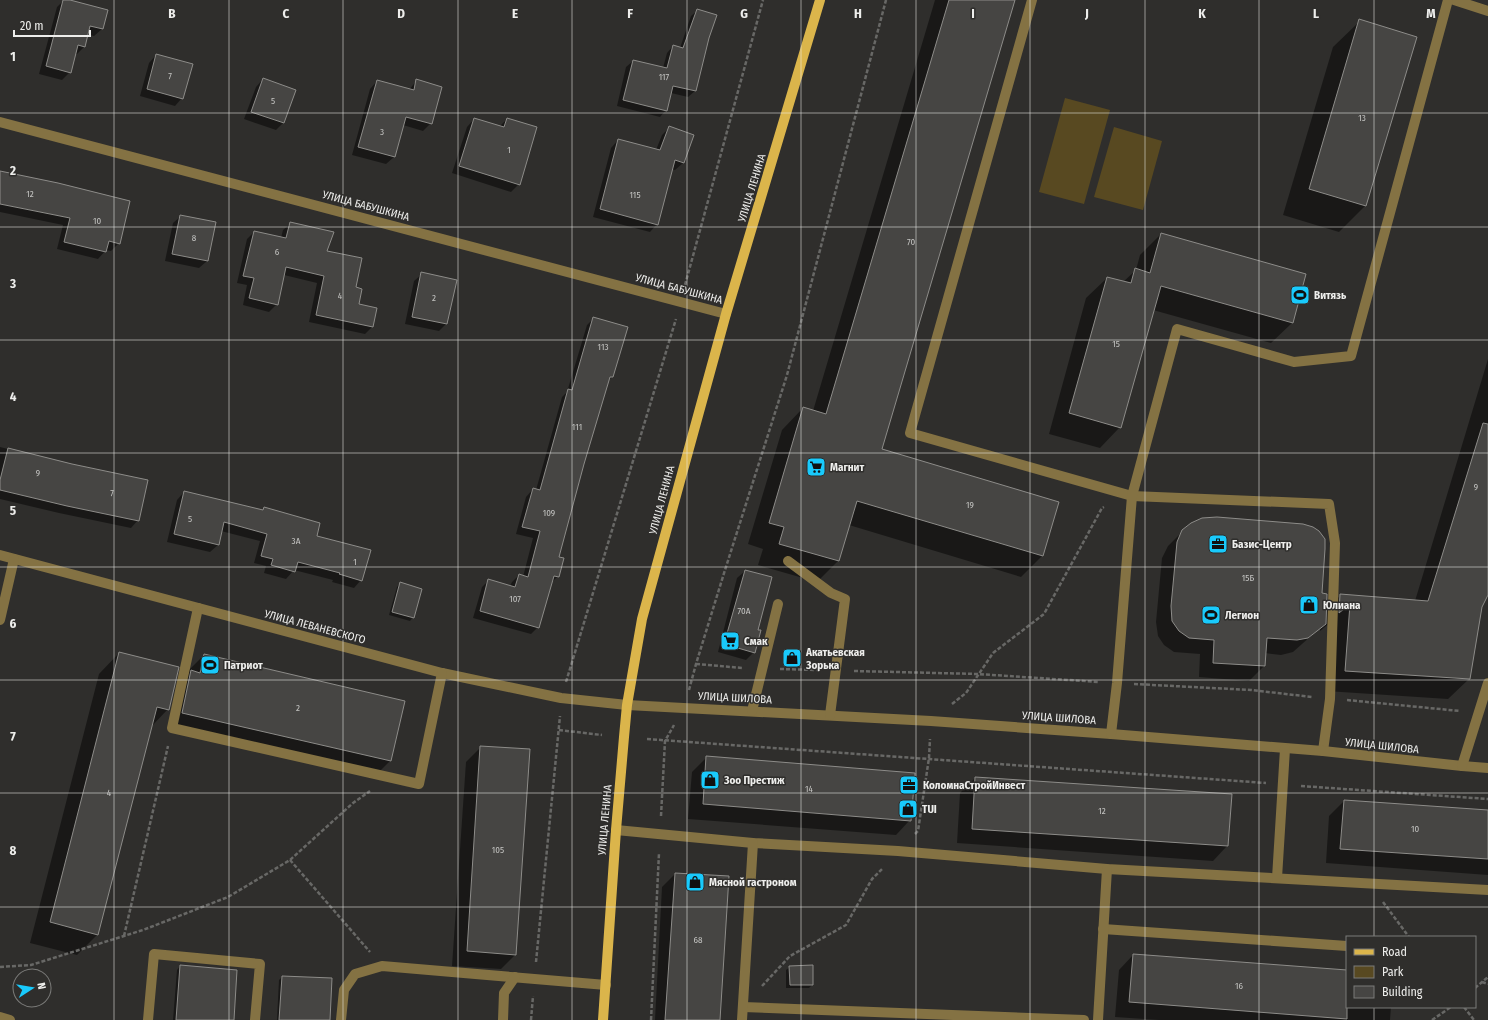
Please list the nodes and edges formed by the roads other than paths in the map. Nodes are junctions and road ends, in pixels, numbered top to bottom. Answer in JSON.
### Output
{"nodes":[{"id":1,"x":820,"y":0,"type":"edge"},
{"id":2,"x":1032,"y":0,"type":"edge"},
{"id":3,"x":1448,"y":0,"type":"edge"},
{"id":4,"x":1454,"y":0,"type":"edge"},
{"id":5,"x":1488,"y":11,"type":"edge"},
{"id":6,"x":0,"y":122,"type":"edge"},
{"id":7,"x":726,"y":314,"type":"junction"},
{"id":8,"x":1132,"y":496,"type":"junction"},
{"id":9,"x":0,"y":555,"type":"edge"},
{"id":10,"x":14,"y":559,"type":"junction"},
{"id":11,"x":788,"y":561,"type":"dead end"},
{"id":12,"x":778,"y":604,"type":"dead end"},
{"id":13,"x":198,"y":608,"type":"junction"},
{"id":14,"x":0,"y":620,"type":"edge"},
{"id":15,"x":442,"y":673,"type":"junction"},
{"id":16,"x":1488,"y":683,"type":"edge"},
{"id":17,"x":627,"y":705,"type":"junction"},
{"id":18,"x":752,"y":711,"type":"junction"},
{"id":19,"x":830,"y":716,"type":"junction"},
{"id":20,"x":1111,"y":734,"type":"junction"},
{"id":21,"x":1285,"y":749,"type":"junction"},
{"id":22,"x":1323,"y":751,"type":"junction"},
{"id":23,"x":1462,"y":766,"type":"junction"},
{"id":24,"x":1488,"y":768,"type":"edge"},
{"id":25,"x":616,"y":830,"type":"junction"},
{"id":26,"x":753,"y":843,"type":"junction"},
{"id":27,"x":1107,"y":869,"type":"junction"},
{"id":28,"x":1278,"y":878,"type":"junction"},
{"id":29,"x":1488,"y":890,"type":"edge"},
{"id":30,"x":1103,"y":929,"type":"junction"},
{"id":31,"x":1346,"y":946,"type":"edge"},
{"id":32,"x":515,"y":977,"type":"junction"},
{"id":33,"x":606,"y":985,"type":"junction"},
{"id":34,"x":743,"y":1007,"type":"junction"},
{"id":35,"x":0,"y":1017,"type":"edge"},
{"id":36,"x":10,"y":1020,"type":"edge"},
{"id":37,"x":148,"y":1020,"type":"edge"},
{"id":38,"x":255,"y":1020,"type":"edge"},
{"id":39,"x":342,"y":1020,"type":"edge"},
{"id":40,"x":503,"y":1020,"type":"edge"},
{"id":41,"x":603,"y":1020,"type":"edge"},
{"id":42,"x":742,"y":1020,"type":"edge"},
{"id":43,"x":1084,"y":1020,"type":"edge"},
{"id":44,"x":1098,"y":1020,"type":"edge"}],
"edges":[{"from":1,"to":7,"type":"main road","name":"УЛИЦА ЛЕНИНА"},
{"from":2,"to":8,"type":"street"},
{"from":3,"to":8,"type":"street"},
{"from":4,"to":5,"type":"street"},
{"from":6,"to":7,"type":"street","name":"УЛИЦА БАБУШКИНА"},
{"from":7,"to":17,"type":"main road","name":"УЛИЦА ЛЕНИНА"},
{"from":8,"to":20,"type":"street"},
{"from":8,"to":22,"type":"street"},
{"from":9,"to":10,"type":"street","name":"УЛИЦА ЛЕВАНЕВСКОГО"},
{"from":10,"to":13,"type":"street","name":"УЛИЦА ЛЕВАНЕВСКОГО"},
{"from":10,"to":14,"type":"street"},
{"from":11,"to":19,"type":"street"},
{"from":12,"to":18,"type":"street"},
{"from":13,"to":15,"type":"street","name":"УЛИЦА ЛЕВАНЕВСКОГО"},
{"from":13,"to":15,"type":"street"},
{"from":15,"to":17,"type":"street","name":"УЛИЦА ЛЕВАНЕВСКОГО"},
{"from":16,"to":23,"type":"street"},
{"from":17,"to":18,"type":"street","name":"УЛИЦА ШИЛОВА"},
{"from":17,"to":25,"type":"main road","name":"УЛИЦА ЛЕНИНА"},
{"from":18,"to":19,"type":"street","name":"УЛИЦА ШИЛОВА"},
{"from":19,"to":20,"type":"street","name":"УЛИЦА ШИЛОВА"},
{"from":20,"to":21,"type":"street","name":"УЛИЦА ШИЛОВА"},
{"from":21,"to":22,"type":"street","name":"УЛИЦА ШИЛОВА"},
{"from":21,"to":28,"type":"street"},
{"from":22,"to":23,"type":"street","name":"УЛИЦА ШИЛОВА"},
{"from":23,"to":24,"type":"street","name":"УЛИЦА ШИЛОВА"},
{"from":25,"to":26,"type":"street"},
{"from":25,"to":33,"type":"main road","name":"УЛИЦА ЛЕНИНА"},
{"from":26,"to":27,"type":"street"},
{"from":26,"to":34,"type":"street"},
{"from":27,"to":28,"type":"street"},
{"from":27,"to":30,"type":"street"},
{"from":28,"to":29,"type":"street"},
{"from":30,"to":31,"type":"street"},
{"from":30,"to":44,"type":"street"},
{"from":32,"to":33,"type":"street"},
{"from":32,"to":39,"type":"street"},
{"from":32,"to":40,"type":"street"},
{"from":33,"to":41,"type":"main road","name":"УЛИЦА ЛЕНИНА"},
{"from":34,"to":42,"type":"street"},
{"from":34,"to":43,"type":"street"},
{"from":35,"to":36,"type":"street"},
{"from":37,"to":38,"type":"street"}]}
